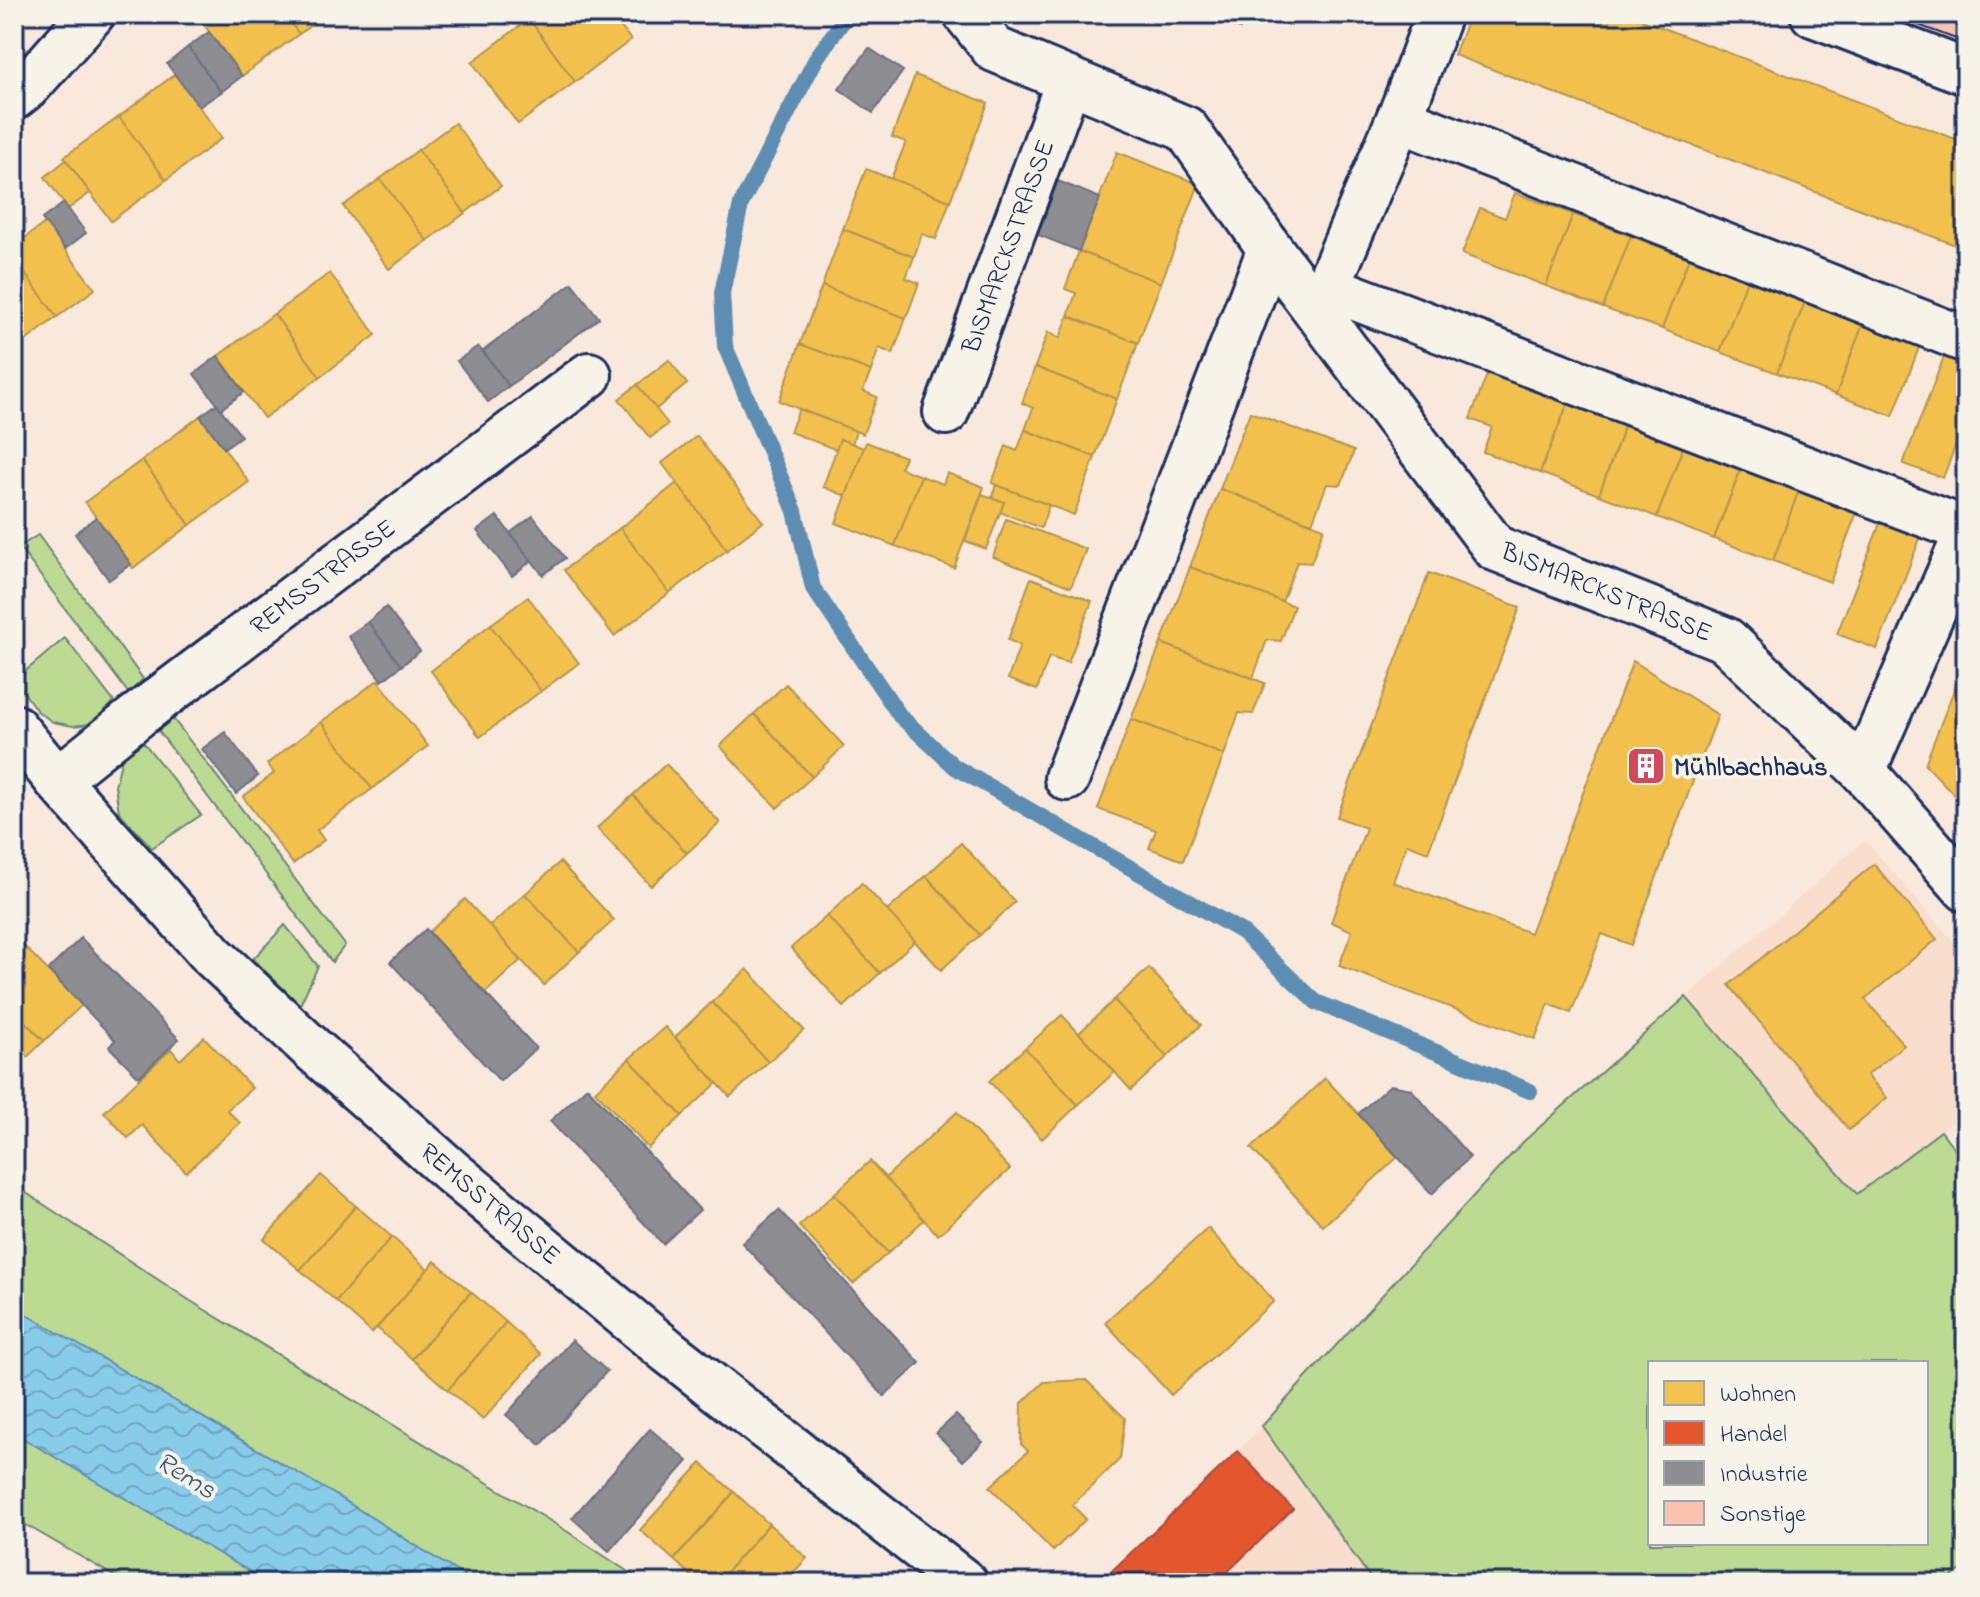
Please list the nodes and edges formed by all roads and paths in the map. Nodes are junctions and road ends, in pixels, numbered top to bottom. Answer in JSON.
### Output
{"nodes":[{"id":1,"x":92,"y":14,"type":"edge"},
{"id":2,"x":966,"y":14,"type":"edge"},
{"id":3,"x":1439,"y":14,"type":"edge"},
{"id":4,"x":1813,"y":14,"type":"edge"},
{"id":5,"x":1966,"y":72,"type":"edge"},
{"id":6,"x":1069,"y":80,"type":"junction"},
{"id":7,"x":14,"y":97,"type":"edge"},
{"id":8,"x":1399,"y":119,"type":"junction"},
{"id":9,"x":1270,"y":249,"type":"junction"},
{"id":10,"x":1322,"y":299,"type":"junction"},
{"id":11,"x":1966,"y":340,"type":"edge"},
{"id":12,"x":589,"y":375,"type":"dead end"},
{"id":13,"x":946,"y":412,"type":"dead end"},
{"id":14,"x":1966,"y":533,"type":"edge"},
{"id":15,"x":14,"y":727,"type":"edge"},
{"id":16,"x":1863,"y":771,"type":"junction"},
{"id":17,"x":1067,"y":778,"type":"dead end"},
{"id":18,"x":57,"y":780,"type":"junction"},
{"id":19,"x":1966,"y":889,"type":"edge"},
{"id":20,"x":965,"y":1583,"type":"edge"}],
"edges":[{"from":1,"to":7,"type":"street"},
{"from":2,"to":6,"type":"street","name":"BISMARCKSTRASSE"},
{"from":3,"to":8,"type":"street"},
{"from":4,"to":5,"type":"street"},
{"from":6,"to":9,"type":"street","name":"BISMARCKSTRASSE"},
{"from":6,"to":13,"type":"street","name":"BISMARCKSTRASSE"},
{"from":8,"to":10,"type":"street"},
{"from":8,"to":11,"type":"street"},
{"from":9,"to":10,"type":"street","name":"BISMARCKSTRASSE"},
{"from":9,"to":17,"type":"street"},
{"from":10,"to":14,"type":"street"},
{"from":10,"to":16,"type":"street","name":"BISMARCKSTRASSE"},
{"from":12,"to":18,"type":"street","name":"REMSSTRASSE"},
{"from":14,"to":16,"type":"street"},
{"from":15,"to":18,"type":"street","name":"REMSSTRASSE"},
{"from":16,"to":19,"type":"street","name":"BISMARCKSTRASSE"},
{"from":18,"to":20,"type":"street","name":"REMSSTRASSE"}]}
